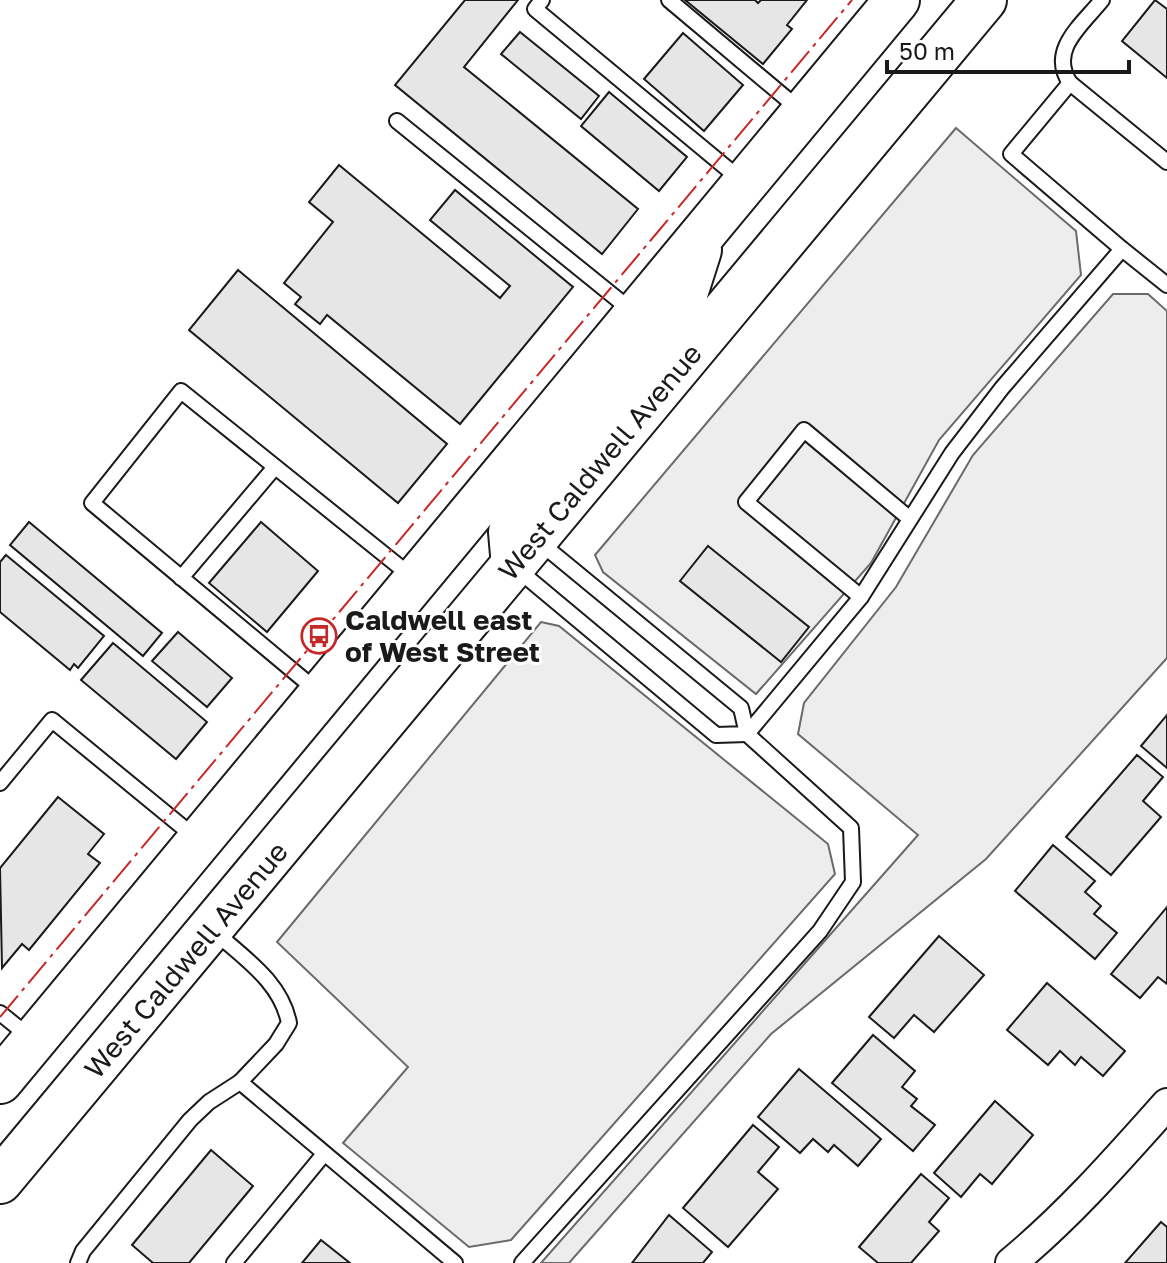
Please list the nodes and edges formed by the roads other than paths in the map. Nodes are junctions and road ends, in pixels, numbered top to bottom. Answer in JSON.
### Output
{"nodes":[{"id":1,"x":542,"y":0,"type":"edge"},
{"id":2,"x":669,"y":0,"type":"edge"},
{"id":3,"x":897,"y":0,"type":"edge"},
{"id":4,"x":984,"y":0,"type":"edge"},
{"id":5,"x":1102,"y":0,"type":"edge"},
{"id":6,"x":1070,"y":83,"type":"junction"},
{"id":7,"x":803,"y":112,"type":"junction"},
{"id":8,"x":397,"y":121,"type":"dead end"},
{"id":9,"x":1167,"y":162,"type":"edge"},
{"id":10,"x":745,"y":182,"type":"junction"},
{"id":11,"x":704,"y":234,"type":"junction"},
{"id":12,"x":1122,"y":249,"type":"junction"},
{"id":13,"x":1167,"y":285,"type":"edge"},
{"id":14,"x":636,"y":314,"type":"junction"},
{"id":15,"x":275,"y":467,"type":"junction"},
{"id":16,"x":910,"y":519,"type":"junction"},
{"id":17,"x":525,"y":553,"type":"junction"},
{"id":18,"x":181,"y":578,"type":"junction"},
{"id":19,"x":414,"y":579,"type":"junction"},
{"id":20,"x":861,"y":597,"type":"junction"},
{"id":21,"x":320,"y":693,"type":"junction"},
{"id":22,"x":747,"y":734,"type":"junction"},
{"id":23,"x":0,"y":783,"type":"edge"},
{"id":24,"x":200,"y":841,"type":"junction"},
{"id":25,"x":212,"y":929,"type":"junction"},
{"id":26,"x":0,"y":1013,"type":"edge"},
{"id":27,"x":34,"y":1041,"type":"junction"},
{"id":28,"x":0,"y":1081,"type":"edge"},
{"id":29,"x":240,"y":1082,"type":"junction"},
{"id":30,"x":1167,"y":1104,"type":"edge"},
{"id":31,"x":324,"y":1154,"type":"junction"},
{"id":32,"x":0,"y":1181,"type":"edge"},
{"id":33,"x":78,"y":1263,"type":"edge"},
{"id":34,"x":234,"y":1263,"type":"edge"},
{"id":35,"x":455,"y":1263,"type":"edge"},
{"id":36,"x":522,"y":1263,"type":"edge"},
{"id":37,"x":1011,"y":1263,"type":"edge"}],
"edges":[{"from":1,"to":10,"type":"lane"},
{"from":2,"to":7,"type":"lane"},
{"from":3,"to":7,"type":"main road"},
{"from":4,"to":17,"type":"main road","name":"West Caldwell Avenue"},
{"from":5,"to":6,"type":"lane"},
{"from":6,"to":9,"type":"lane"},
{"from":6,"to":12,"type":"lane"},
{"from":7,"to":10,"type":"main road"},
{"from":8,"to":14,"type":"lane"},
{"from":10,"to":11,"type":"main road"},
{"from":11,"to":14,"type":"main road"},
{"from":11,"to":17,"type":"main road"},
{"from":12,"to":13,"type":"lane"},
{"from":12,"to":16,"type":"lane"},
{"from":14,"to":19,"type":"main road"},
{"from":15,"to":18,"type":"lane"},
{"from":15,"to":18,"type":"lane"},
{"from":15,"to":19,"type":"lane"},
{"from":16,"to":20,"type":"lane"},
{"from":16,"to":20,"type":"lane"},
{"from":17,"to":22,"type":"lane"},
{"from":17,"to":22,"type":"lane"},
{"from":17,"to":25,"type":"main road","name":"West Caldwell Avenue"},
{"from":18,"to":21,"type":"lane"},
{"from":19,"to":21,"type":"main road"},
{"from":20,"to":22,"type":"lane"},
{"from":21,"to":24,"type":"main road"},
{"from":22,"to":36,"type":"lane"},
{"from":23,"to":24,"type":"lane"},
{"from":24,"to":27,"type":"main road"},
{"from":25,"to":29,"type":"lane"},
{"from":25,"to":32,"type":"main road","name":"West Caldwell Avenue"},
{"from":26,"to":27,"type":"lane"},
{"from":27,"to":28,"type":"main road"},
{"from":29,"to":31,"type":"lane"},
{"from":29,"to":33,"type":"lane"},
{"from":30,"to":37,"type":"street"},
{"from":31,"to":34,"type":"lane"},
{"from":31,"to":35,"type":"lane"}]}
